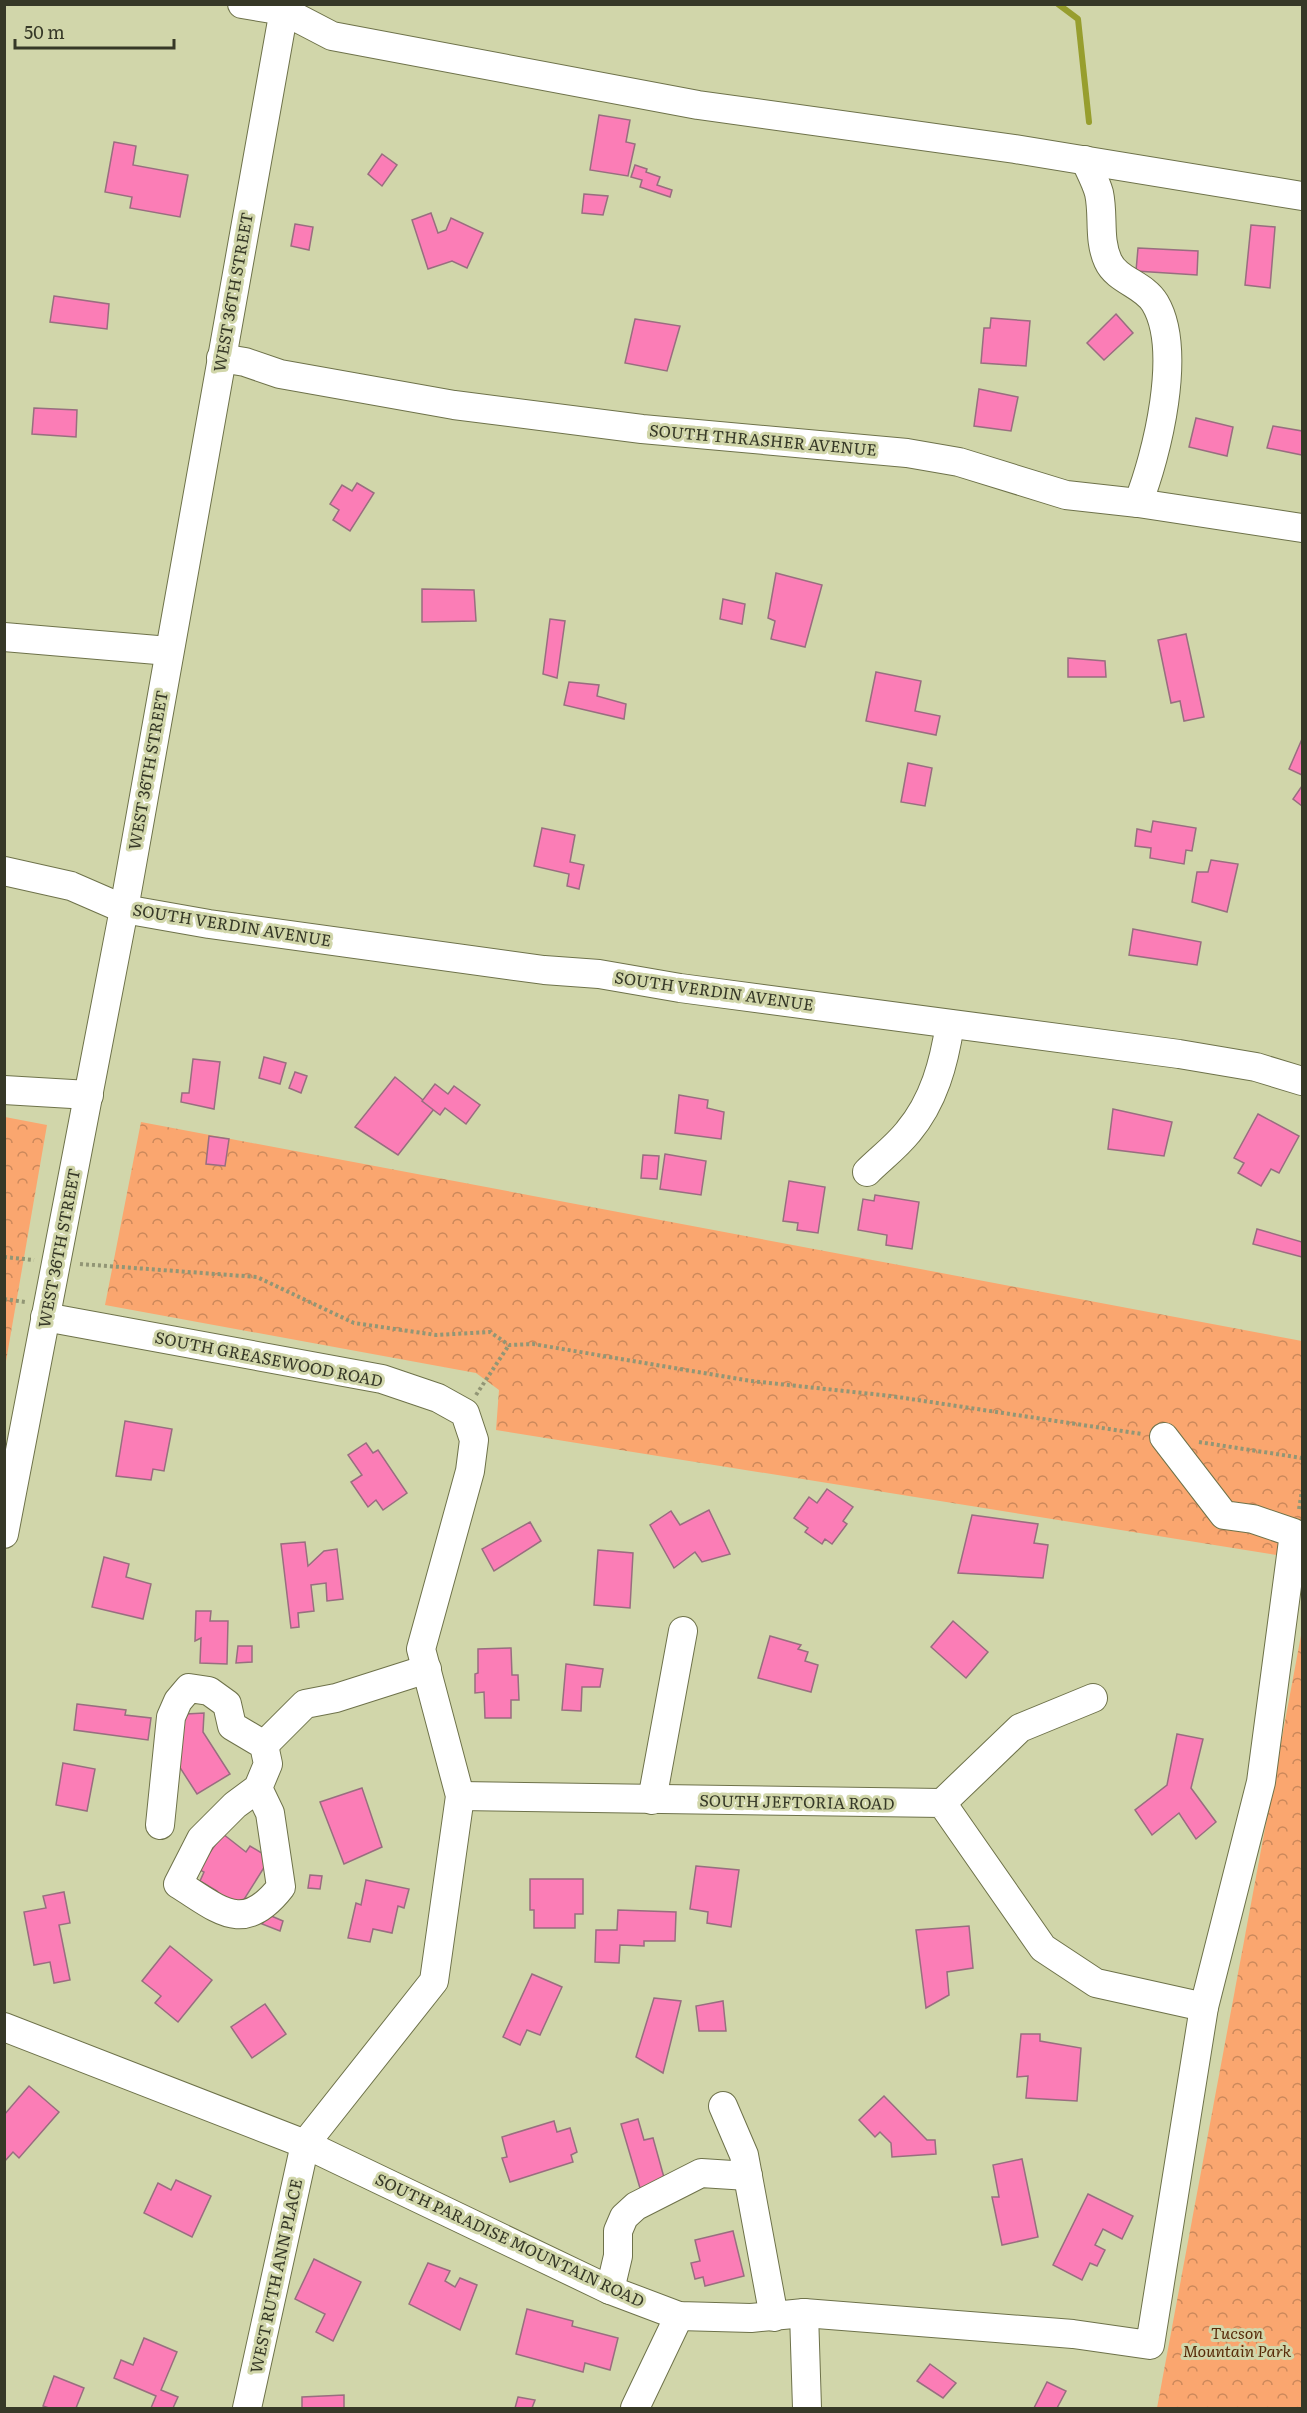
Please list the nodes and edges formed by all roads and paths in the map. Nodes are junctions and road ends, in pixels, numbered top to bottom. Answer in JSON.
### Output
{"nodes":[{"id":1,"x":242,"y":4,"type":"edge"},
{"id":2,"x":284,"y":8,"type":"edge"},
{"id":3,"x":1085,"y":160,"type":"junction"},
{"id":4,"x":1302,"y":196,"type":"edge"},
{"id":5,"x":221,"y":358,"type":"junction"},
{"id":6,"x":1138,"y":503,"type":"junction"},
{"id":7,"x":1302,"y":528,"type":"edge"},
{"id":8,"x":4,"y":637,"type":"edge"},
{"id":9,"x":169,"y":651,"type":"junction"},
{"id":10,"x":4,"y":871,"type":"edge"},
{"id":11,"x":124,"y":909,"type":"junction"},
{"id":12,"x":950,"y":1024,"type":"junction"},
{"id":13,"x":1302,"y":1081,"type":"edge"},
{"id":14,"x":4,"y":1090,"type":"edge"},
{"id":15,"x":89,"y":1095,"type":"junction"},
{"id":16,"x":867,"y":1172,"type":"dead end"},
{"id":17,"x":4,"y":1257,"type":"edge"},
{"id":18,"x":55,"y":1262,"type":"junction"},
{"id":19,"x":45,"y":1317,"type":"junction"},
{"id":20,"x":509,"y":1345,"type":"junction"},
{"id":21,"x":465,"y":1413,"type":"junction"},
{"id":22,"x":1164,"y":1437,"type":"junction"},
{"id":23,"x":1302,"y":1458,"type":"edge"},
{"id":24,"x":4,"y":1534,"type":"edge"},
{"id":25,"x":683,"y":1631,"type":"dead end"},
{"id":26,"x":427,"y":1669,"type":"junction"},
{"id":27,"x":1093,"y":1698,"type":"dead end"},
{"id":28,"x":264,"y":1745,"type":"junction"},
{"id":29,"x":258,"y":1788,"type":"dead end"},
{"id":30,"x":460,"y":1796,"type":"junction"},
{"id":31,"x":652,"y":1800,"type":"junction"},
{"id":32,"x":942,"y":1803,"type":"junction"},
{"id":33,"x":160,"y":1825,"type":"dead end"},
{"id":34,"x":1204,"y":2007,"type":"junction"},
{"id":35,"x":4,"y":2027,"type":"edge"},
{"id":36,"x":723,"y":2106,"type":"dead end"},
{"id":37,"x":305,"y":2144,"type":"junction"},
{"id":38,"x":748,"y":2176,"type":"junction"},
{"id":39,"x":610,"y":2290,"type":"junction"},
{"id":40,"x":804,"y":2313,"type":"junction"},
{"id":41,"x":679,"y":2316,"type":"junction"},
{"id":42,"x":774,"y":2316,"type":"junction"},
{"id":43,"x":247,"y":2409,"type":"edge"},
{"id":44,"x":635,"y":2409,"type":"edge"},
{"id":45,"x":807,"y":2409,"type":"edge"}],
"edges":[{"from":1,"to":2,"type":"street"},
{"from":2,"to":3,"type":"street"},
{"from":2,"to":5,"type":"street","name":"WEST 36TH STREET"},
{"from":3,"to":4,"type":"street"},
{"from":3,"to":6,"type":"street"},
{"from":5,"to":6,"type":"street","name":"SOUTH THRASHER AVENUE"},
{"from":5,"to":9,"type":"street","name":"WEST 36TH STREET"},
{"from":6,"to":7,"type":"street","name":"SOUTH THRASHER AVENUE"},
{"from":8,"to":9,"type":"street"},
{"from":9,"to":11,"type":"street","name":"WEST 36TH STREET"},
{"from":10,"to":11,"type":"street","name":"SOUTH VERDIN AVENUE"},
{"from":11,"to":12,"type":"street","name":"SOUTH VERDIN AVENUE"},
{"from":11,"to":15,"type":"street","name":"WEST 36TH STREET"},
{"from":12,"to":13,"type":"street","name":"SOUTH VERDIN AVENUE"},
{"from":12,"to":16,"type":"street"},
{"from":14,"to":15,"type":"street"},
{"from":15,"to":18,"type":"street","name":"WEST 36TH STREET"},
{"from":17,"to":18,"type":"path"},
{"from":18,"to":19,"type":"street","name":"WEST 36TH STREET"},
{"from":18,"to":20,"type":"path"},
{"from":19,"to":21,"type":"street","name":"SOUTH GREASEWOOD ROAD"},
{"from":19,"to":24,"type":"street","name":"WEST 36TH STREET"},
{"from":20,"to":21,"type":"path"},
{"from":20,"to":22,"type":"path"},
{"from":21,"to":26,"type":"street"},
{"from":22,"to":23,"type":"path"},
{"from":22,"to":34,"type":"street"},
{"from":25,"to":31,"type":"street"},
{"from":26,"to":28,"type":"street"},
{"from":26,"to":30,"type":"street"},
{"from":27,"to":32,"type":"street"},
{"from":28,"to":29,"type":"street"},
{"from":28,"to":33,"type":"street"},
{"from":30,"to":31,"type":"street","name":"SOUTH JEFTORIA ROAD"},
{"from":30,"to":37,"type":"street"},
{"from":31,"to":32,"type":"street","name":"SOUTH JEFTORIA ROAD"},
{"from":32,"to":34,"type":"street"},
{"from":34,"to":40,"type":"street","name":"SOUTH PARADISE MOUNTAIN ROAD"},
{"from":35,"to":37,"type":"street","name":"SOUTH PARADISE MOUNTAIN ROAD"},
{"from":36,"to":38,"type":"street"},
{"from":37,"to":39,"type":"street","name":"SOUTH PARADISE MOUNTAIN ROAD"},
{"from":37,"to":43,"type":"street","name":"WEST RUTH ANN PLACE"},
{"from":38,"to":39,"type":"street"},
{"from":38,"to":42,"type":"street"},
{"from":39,"to":41,"type":"street","name":"SOUTH PARADISE MOUNTAIN ROAD"},
{"from":40,"to":42,"type":"street","name":"SOUTH PARADISE MOUNTAIN ROAD"},
{"from":40,"to":45,"type":"street"},
{"from":41,"to":42,"type":"street","name":"SOUTH PARADISE MOUNTAIN ROAD"},
{"from":41,"to":44,"type":"street"}]}
